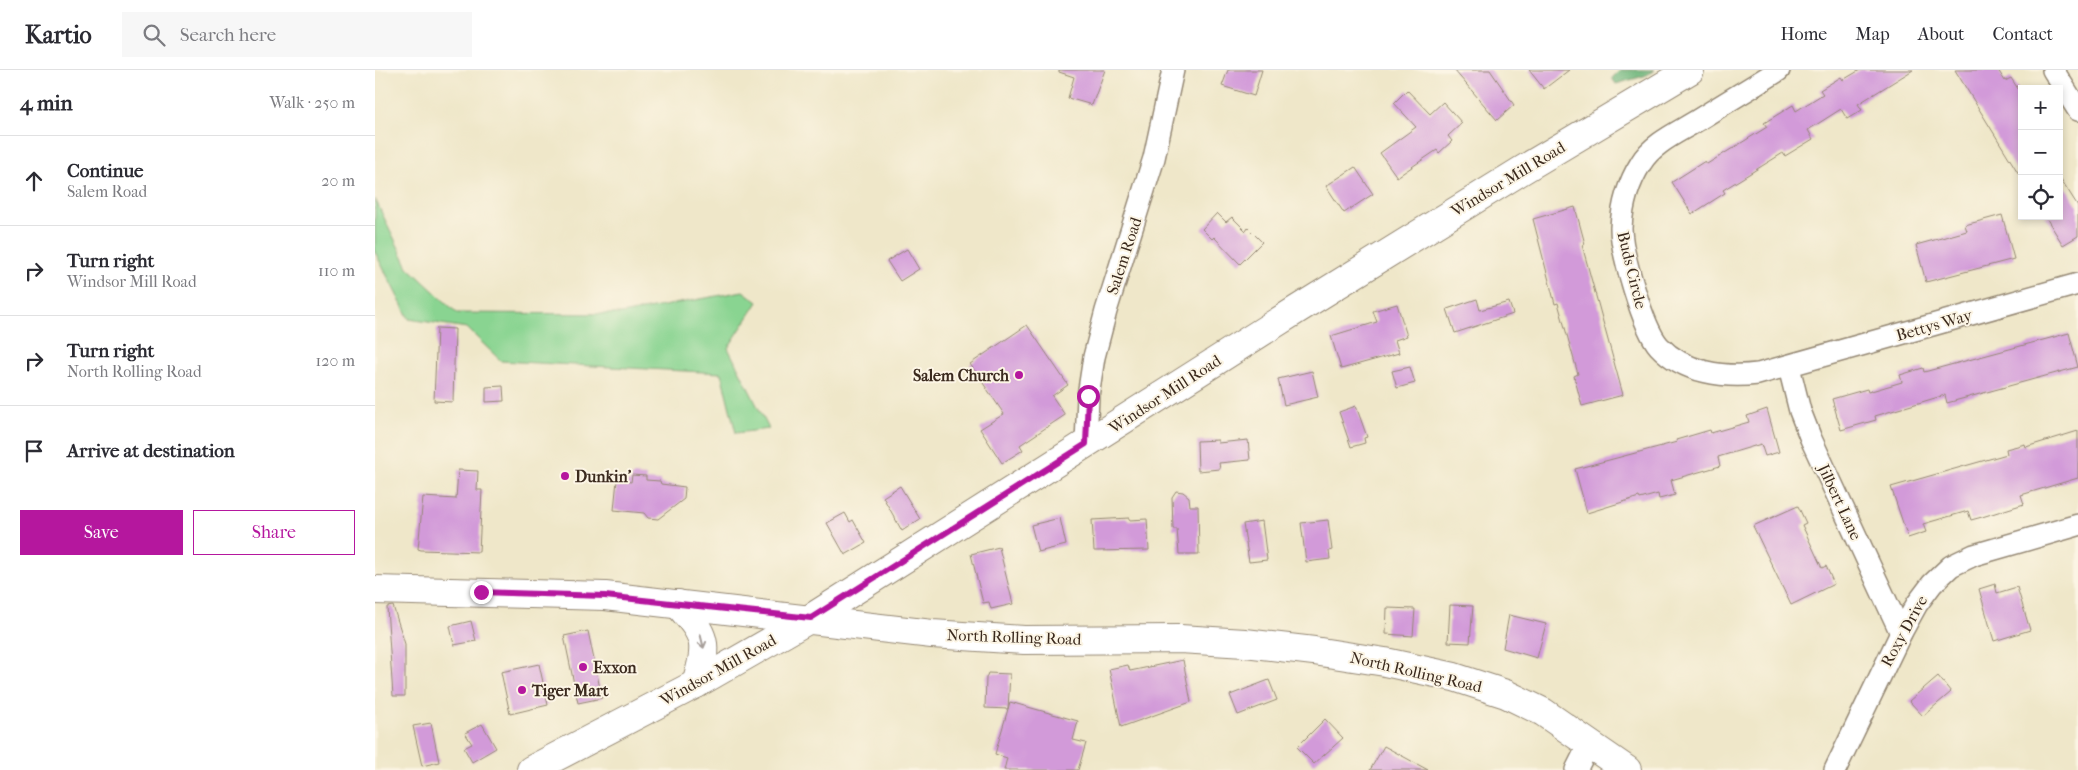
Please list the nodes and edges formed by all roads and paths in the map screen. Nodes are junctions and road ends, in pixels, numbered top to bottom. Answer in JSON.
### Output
{"nodes":[{"id":1,"x":1173,"y":70,"type":"edge"},
{"id":2,"x":1690,"y":70,"type":"edge"},
{"id":3,"x":1779,"y":70,"type":"edge"},
{"id":4,"x":2053,"y":70,"type":"edge"},
{"id":5,"x":2078,"y":110,"type":"edge"},
{"id":6,"x":2078,"y":284,"type":"edge"},
{"id":7,"x":1789,"y":367,"type":"junction"},
{"id":8,"x":1086,"y":444,"type":"junction"},
{"id":9,"x":2078,"y":525,"type":"edge"},
{"id":10,"x":375,"y":590,"type":"edge"},
{"id":11,"x":678,"y":604,"type":"junction"},
{"id":12,"x":811,"y":618,"type":"junction"},
{"id":13,"x":1901,"y":633,"type":"junction"},
{"id":14,"x":695,"y":684,"type":"junction"},
{"id":15,"x":1589,"y":744,"type":"junction"},
{"id":16,"x":531,"y":770,"type":"edge"},
{"id":17,"x":1576,"y":770,"type":"edge"},
{"id":18,"x":1627,"y":770,"type":"edge"},
{"id":19,"x":1835,"y":770,"type":"edge"}],
"edges":[{"from":1,"to":8,"type":"street","name":"Salem Road"},
{"from":2,"to":8,"type":"main road","name":"Windsor Mill Road"},
{"from":3,"to":7,"type":"street","name":"Buds Circle"},
{"from":4,"to":5,"type":"street"},
{"from":6,"to":7,"type":"street","name":"Bettys Way"},
{"from":7,"to":13,"type":"street","name":"Jilbert Lane"},
{"from":8,"to":12,"type":"main road","name":"Windsor Mill Road"},
{"from":9,"to":13,"type":"street","name":"Roxy Drive"},
{"from":10,"to":11,"type":"main road","name":"North Rolling Road"},
{"from":11,"to":12,"type":"main road","name":"North Rolling Road"},
{"from":11,"to":14,"type":"main road","one_way":true},
{"from":12,"to":14,"type":"main road","name":"Windsor Mill Road"},
{"from":12,"to":15,"type":"main road","name":"North Rolling Road"},
{"from":13,"to":19,"type":"street","name":"Roxy Drive"},
{"from":14,"to":16,"type":"main road","name":"Windsor Mill Road"},
{"from":15,"to":17,"type":"street"},
{"from":15,"to":18,"type":"main road","name":"North Rolling Road"}]}
